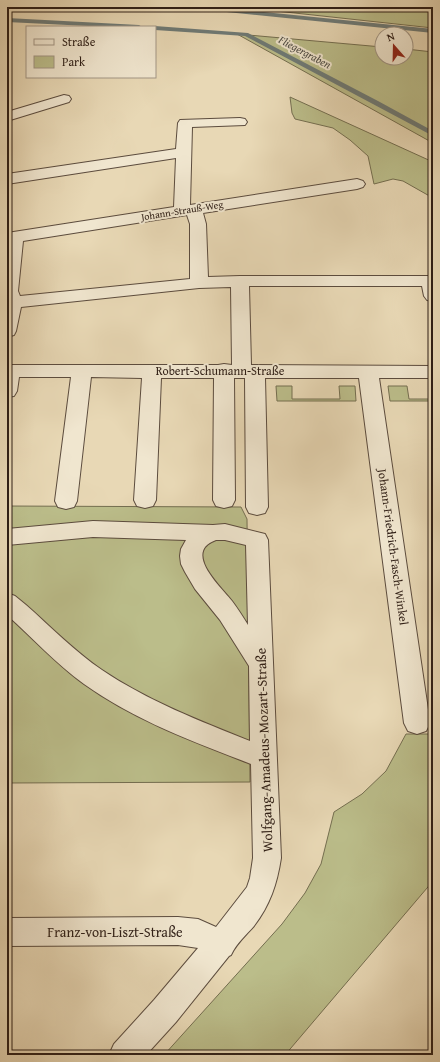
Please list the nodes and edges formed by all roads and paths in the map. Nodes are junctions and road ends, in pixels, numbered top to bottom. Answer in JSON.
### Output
{"nodes":[{"id":1,"x":64,"y":99,"type":"dead end"},
{"id":2,"x":7,"y":117,"type":"edge"},
{"id":3,"x":240,"y":122,"type":"dead end"},
{"id":4,"x":184,"y":152,"type":"junction"},
{"id":5,"x":7,"y":179,"type":"edge"},
{"id":6,"x":357,"y":184,"type":"dead end"},
{"id":7,"x":188,"y":210,"type":"junction"},
{"id":8,"x":11,"y":237,"type":"edge"},
{"id":9,"x":240,"y":281,"type":"junction"},
{"id":10,"x":199,"y":283,"type":"junction"},
{"id":11,"x":432,"y":286,"type":"edge"},
{"id":12,"x":13,"y":302,"type":"junction"},
{"id":13,"x":7,"y":331,"type":"edge"},
{"id":14,"x":9,"y":370,"type":"edge"},
{"id":15,"x":82,"y":370,"type":"junction"},
{"id":16,"x":152,"y":370,"type":"junction"},
{"id":17,"x":240,"y":371,"type":"junction"},
{"id":18,"x":368,"y":372,"type":"junction"},
{"id":19,"x":433,"y":372,"type":"edge"},
{"id":20,"x":7,"y":390,"type":"edge"},
{"id":21,"x":145,"y":500,"type":"dead end"},
{"id":22,"x":224,"y":500,"type":"dead end"},
{"id":23,"x":66,"y":501,"type":"dead end"},
{"id":24,"x":257,"y":507,"type":"dead end"},
{"id":25,"x":213,"y":533,"type":"junction"},
{"id":26,"x":7,"y":537,"type":"edge"},
{"id":27,"x":7,"y":602,"type":"edge"},
{"id":28,"x":261,"y":664,"type":"junction"},
{"id":29,"x":418,"y":723,"type":"dead end"},
{"id":30,"x":263,"y":757,"type":"junction"},
{"id":31,"x":7,"y":932,"type":"edge"},
{"id":32,"x":221,"y":945,"type":"junction"},
{"id":33,"x":125,"y":1055,"type":"edge"}],
"edges":[{"from":1,"to":2,"type":"street"},
{"from":3,"to":4,"type":"street"},
{"from":4,"to":5,"type":"street"},
{"from":4,"to":7,"type":"street"},
{"from":6,"to":7,"type":"street","name":"Johann-Strauß-Weg"},
{"from":7,"to":8,"type":"street","name":"Johann-Strauß-Weg"},
{"from":7,"to":10,"type":"street"},
{"from":8,"to":12,"type":"street"},
{"from":9,"to":10,"type":"street"},
{"from":9,"to":11,"type":"street"},
{"from":9,"to":17,"type":"street"},
{"from":10,"to":12,"type":"street"},
{"from":12,"to":13,"type":"street"},
{"from":14,"to":15,"type":"street","name":"Robert-Schumann-Straße"},
{"from":14,"to":20,"type":"street"},
{"from":15,"to":16,"type":"street","name":"Robert-Schumann-Straße"},
{"from":15,"to":23,"type":"street"},
{"from":16,"to":17,"type":"street","name":"Robert-Schumann-Straße"},
{"from":16,"to":21,"type":"street"},
{"from":17,"to":18,"type":"street","name":"Robert-Schumann-Straße"},
{"from":17,"to":22,"type":"street"},
{"from":17,"to":24,"type":"street"},
{"from":18,"to":19,"type":"street","name":"Robert-Schumann-Straße"},
{"from":18,"to":29,"type":"street","name":"Johann-Friedrich-Fasch-Winkel"},
{"from":25,"to":26,"type":"street"},
{"from":25,"to":28,"type":"street"},
{"from":25,"to":28,"type":"street","name":"Wolfgang-Amadeus-Mozart-Straße"},
{"from":27,"to":30,"type":"street"},
{"from":28,"to":30,"type":"street","name":"Wolfgang-Amadeus-Mozart-Straße"},
{"from":30,"to":32,"type":"street","name":"Wolfgang-Amadeus-Mozart-Straße"},
{"from":31,"to":32,"type":"street","name":"Franz-von-Liszt-Straße"},
{"from":32,"to":33,"type":"street","name":"Wolfgang-Amadeus-Mozart-Straße"}]}
